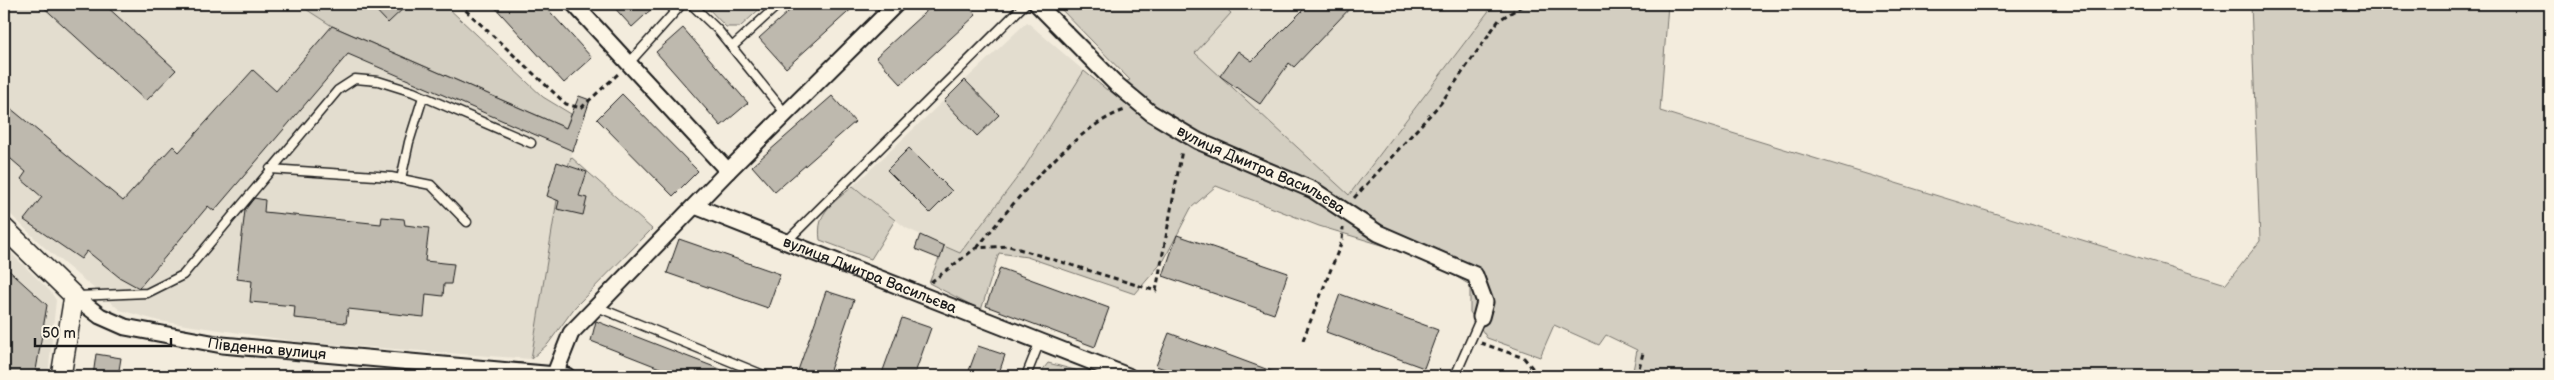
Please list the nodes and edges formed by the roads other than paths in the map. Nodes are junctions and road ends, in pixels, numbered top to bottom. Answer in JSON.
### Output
{"nodes":[{"id":1,"x":574,"y":4,"type":"edge"},
{"id":2,"x":682,"y":4,"type":"edge"},
{"id":3,"x":691,"y":4,"type":"edge"},
{"id":4,"x":779,"y":4,"type":"edge"},
{"id":5,"x":894,"y":4,"type":"edge"},
{"id":6,"x":1025,"y":4,"type":"edge"},
{"id":7,"x":1037,"y":4,"type":"edge"},
{"id":8,"x":732,"y":47,"type":"junction"},
{"id":9,"x":629,"y":63,"type":"junction"},
{"id":10,"x":424,"y":97,"type":"junction"},
{"id":11,"x":786,"y":114,"type":"junction"},
{"id":12,"x":531,"y":143,"type":"dead end"},
{"id":13,"x":270,"y":169,"type":"junction"},
{"id":14,"x":728,"y":171,"type":"junction"},
{"id":15,"x":401,"y":179,"type":"junction"},
{"id":16,"x":695,"y":206,"type":"junction"},
{"id":17,"x":467,"y":222,"type":"dead end"},
{"id":18,"x":4,"y":228,"type":"edge"},
{"id":19,"x":786,"y":242,"type":"junction"},
{"id":20,"x":74,"y":296,"type":"junction"},
{"id":21,"x":596,"y":307,"type":"junction"},
{"id":22,"x":1481,"y":317,"type":"joint"},
{"id":23,"x":1040,"y":342,"type":"junction"},
{"id":24,"x":61,"y":376,"type":"edge"},
{"id":25,"x":559,"y":376,"type":"edge"},
{"id":26,"x":766,"y":376,"type":"edge"},
{"id":27,"x":1026,"y":376,"type":"edge"},
{"id":28,"x":1128,"y":376,"type":"edge"},
{"id":29,"x":1455,"y":376,"type":"edge"}],
"edges":[{"from":1,"to":9,"type":"street"},
{"from":2,"to":9,"type":"lane"},
{"from":3,"to":8,"type":"lane"},
{"from":4,"to":8,"type":"lane"},
{"from":5,"to":11,"type":"street"},
{"from":6,"to":19,"type":"lane"},
{"from":7,"to":22,"type":"street","name":"вулиця Дмитра Васильєва"},
{"from":8,"to":11,"type":"lane"},
{"from":9,"to":14,"type":"street"},
{"from":10,"to":12,"type":"lane"},
{"from":10,"to":13,"type":"lane"},
{"from":10,"to":15,"type":"lane"},
{"from":11,"to":14,"type":"street"},
{"from":13,"to":15,"type":"lane"},
{"from":13,"to":20,"type":"lane"},
{"from":14,"to":16,"type":"street"},
{"from":15,"to":17,"type":"lane"},
{"from":16,"to":19,"type":"street","name":"вулиця Дмитра Васильєва"},
{"from":16,"to":21,"type":"street"},
{"from":18,"to":20,"type":"street","name":"Південна вулиця"},
{"from":19,"to":23,"type":"street","name":"вулиця Дмитра Васильєва"},
{"from":20,"to":24,"type":"street"},
{"from":20,"to":25,"type":"street","name":"Південна вулиця"},
{"from":21,"to":25,"type":"street"},
{"from":21,"to":26,"type":"lane"},
{"from":22,"to":29,"type":"lane"},
{"from":23,"to":27,"type":"lane"},
{"from":23,"to":28,"type":"street","name":"вулиця Дмитра Васильєва"}]}
